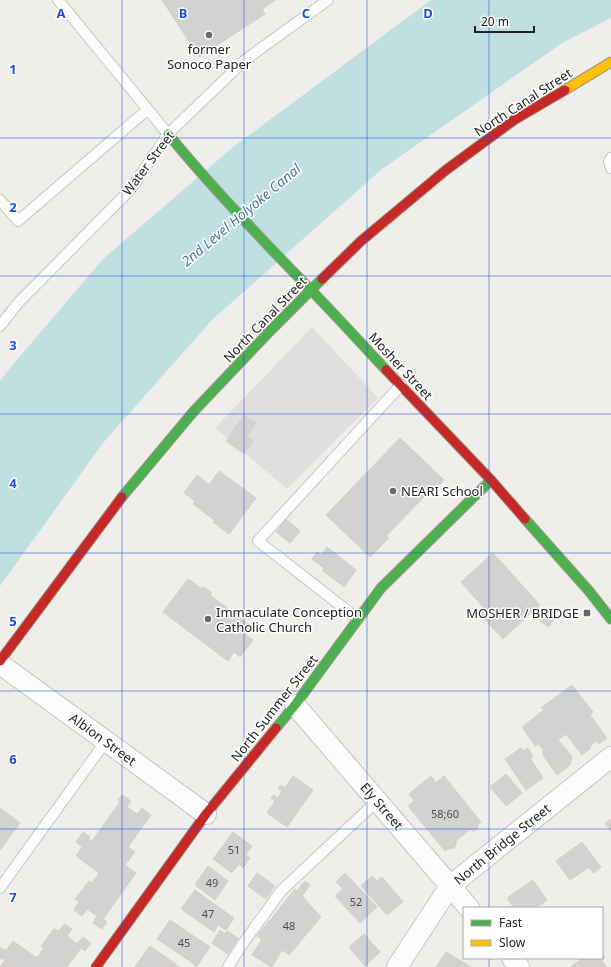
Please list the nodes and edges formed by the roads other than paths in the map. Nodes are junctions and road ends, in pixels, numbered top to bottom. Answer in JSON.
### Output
{"nodes":[{"id":1,"x":58,"y":0,"type":"edge"},
{"id":2,"x":328,"y":0,"type":"edge"},
{"id":3,"x":611,"y":62,"type":"edge"},
{"id":4,"x":147,"y":110,"type":"junction"},
{"id":5,"x":168,"y":134,"type":"junction"},
{"id":6,"x":611,"y":158,"type":"edge"},
{"id":7,"x":611,"y":168,"type":"edge"},
{"id":8,"x":0,"y":200,"type":"edge"},
{"id":9,"x":311,"y":290,"type":"junction"},
{"id":10,"x":0,"y":326,"type":"edge"},
{"id":11,"x":401,"y":386,"type":"junction"},
{"id":12,"x":491,"y":480,"type":"junction"},
{"id":13,"x":611,"y":619,"type":"edge"},
{"id":14,"x":358,"y":620,"type":"junction"},
{"id":15,"x":0,"y":662,"type":"edge"},
{"id":16,"x":295,"y":705,"type":"junction"},
{"id":17,"x":106,"y":741,"type":"junction"},
{"id":18,"x":611,"y":757,"type":"edge"},
{"id":19,"x":377,"y":801,"type":"junction"},
{"id":20,"x":206,"y":814,"type":"junction"},
{"id":21,"x":450,"y":886,"type":"junction"},
{"id":22,"x":0,"y":888,"type":"edge"},
{"id":23,"x":468,"y":907,"type":"edge"},
{"id":24,"x":513,"y":959,"type":"edge"},
{"id":25,"x":96,"y":967,"type":"edge"},
{"id":26,"x":228,"y":967,"type":"edge"},
{"id":27,"x":397,"y":967,"type":"edge"},
{"id":28,"x":520,"y":967,"type":"edge"}],
"edges":[{"from":1,"to":4,"type":"lane"},
{"from":2,"to":5,"type":"lane","name":"Water Street"},
{"from":3,"to":9,"type":"street","name":"North Canal Street"},
{"from":4,"to":5,"type":"lane"},
{"from":4,"to":8,"type":"lane"},
{"from":5,"to":9,"type":"street","name":"Mosher Street"},
{"from":5,"to":10,"type":"lane","name":"Water Street"},
{"from":6,"to":7,"type":"lane"},
{"from":9,"to":11,"type":"street","name":"Mosher Street"},
{"from":9,"to":15,"type":"street","name":"North Canal Street"},
{"from":11,"to":12,"type":"street","name":"Mosher Street"},
{"from":11,"to":14,"type":"lane"},
{"from":12,"to":13,"type":"street","name":"Mosher Street"},
{"from":12,"to":14,"type":"street","name":"North Summer Street"},
{"from":14,"to":16,"type":"street","name":"North Summer Street"},
{"from":15,"to":17,"type":"street","name":"Albion Street"},
{"from":16,"to":19,"type":"street","name":"Ely Street"},
{"from":16,"to":20,"type":"street","name":"North Summer Street"},
{"from":17,"to":20,"type":"street","name":"Albion Street"},
{"from":17,"to":22,"type":"lane"},
{"from":18,"to":21,"type":"street","name":"North Bridge Street"},
{"from":19,"to":21,"type":"street","name":"Ely Street"},
{"from":19,"to":26,"type":"lane"},
{"from":20,"to":25,"type":"street","name":"North Summer Street"},
{"from":21,"to":23,"type":"street","name":"Ely Street"},
{"from":21,"to":27,"type":"street","name":"North Bridge Street"},
{"from":24,"to":28,"type":"street"}]}
